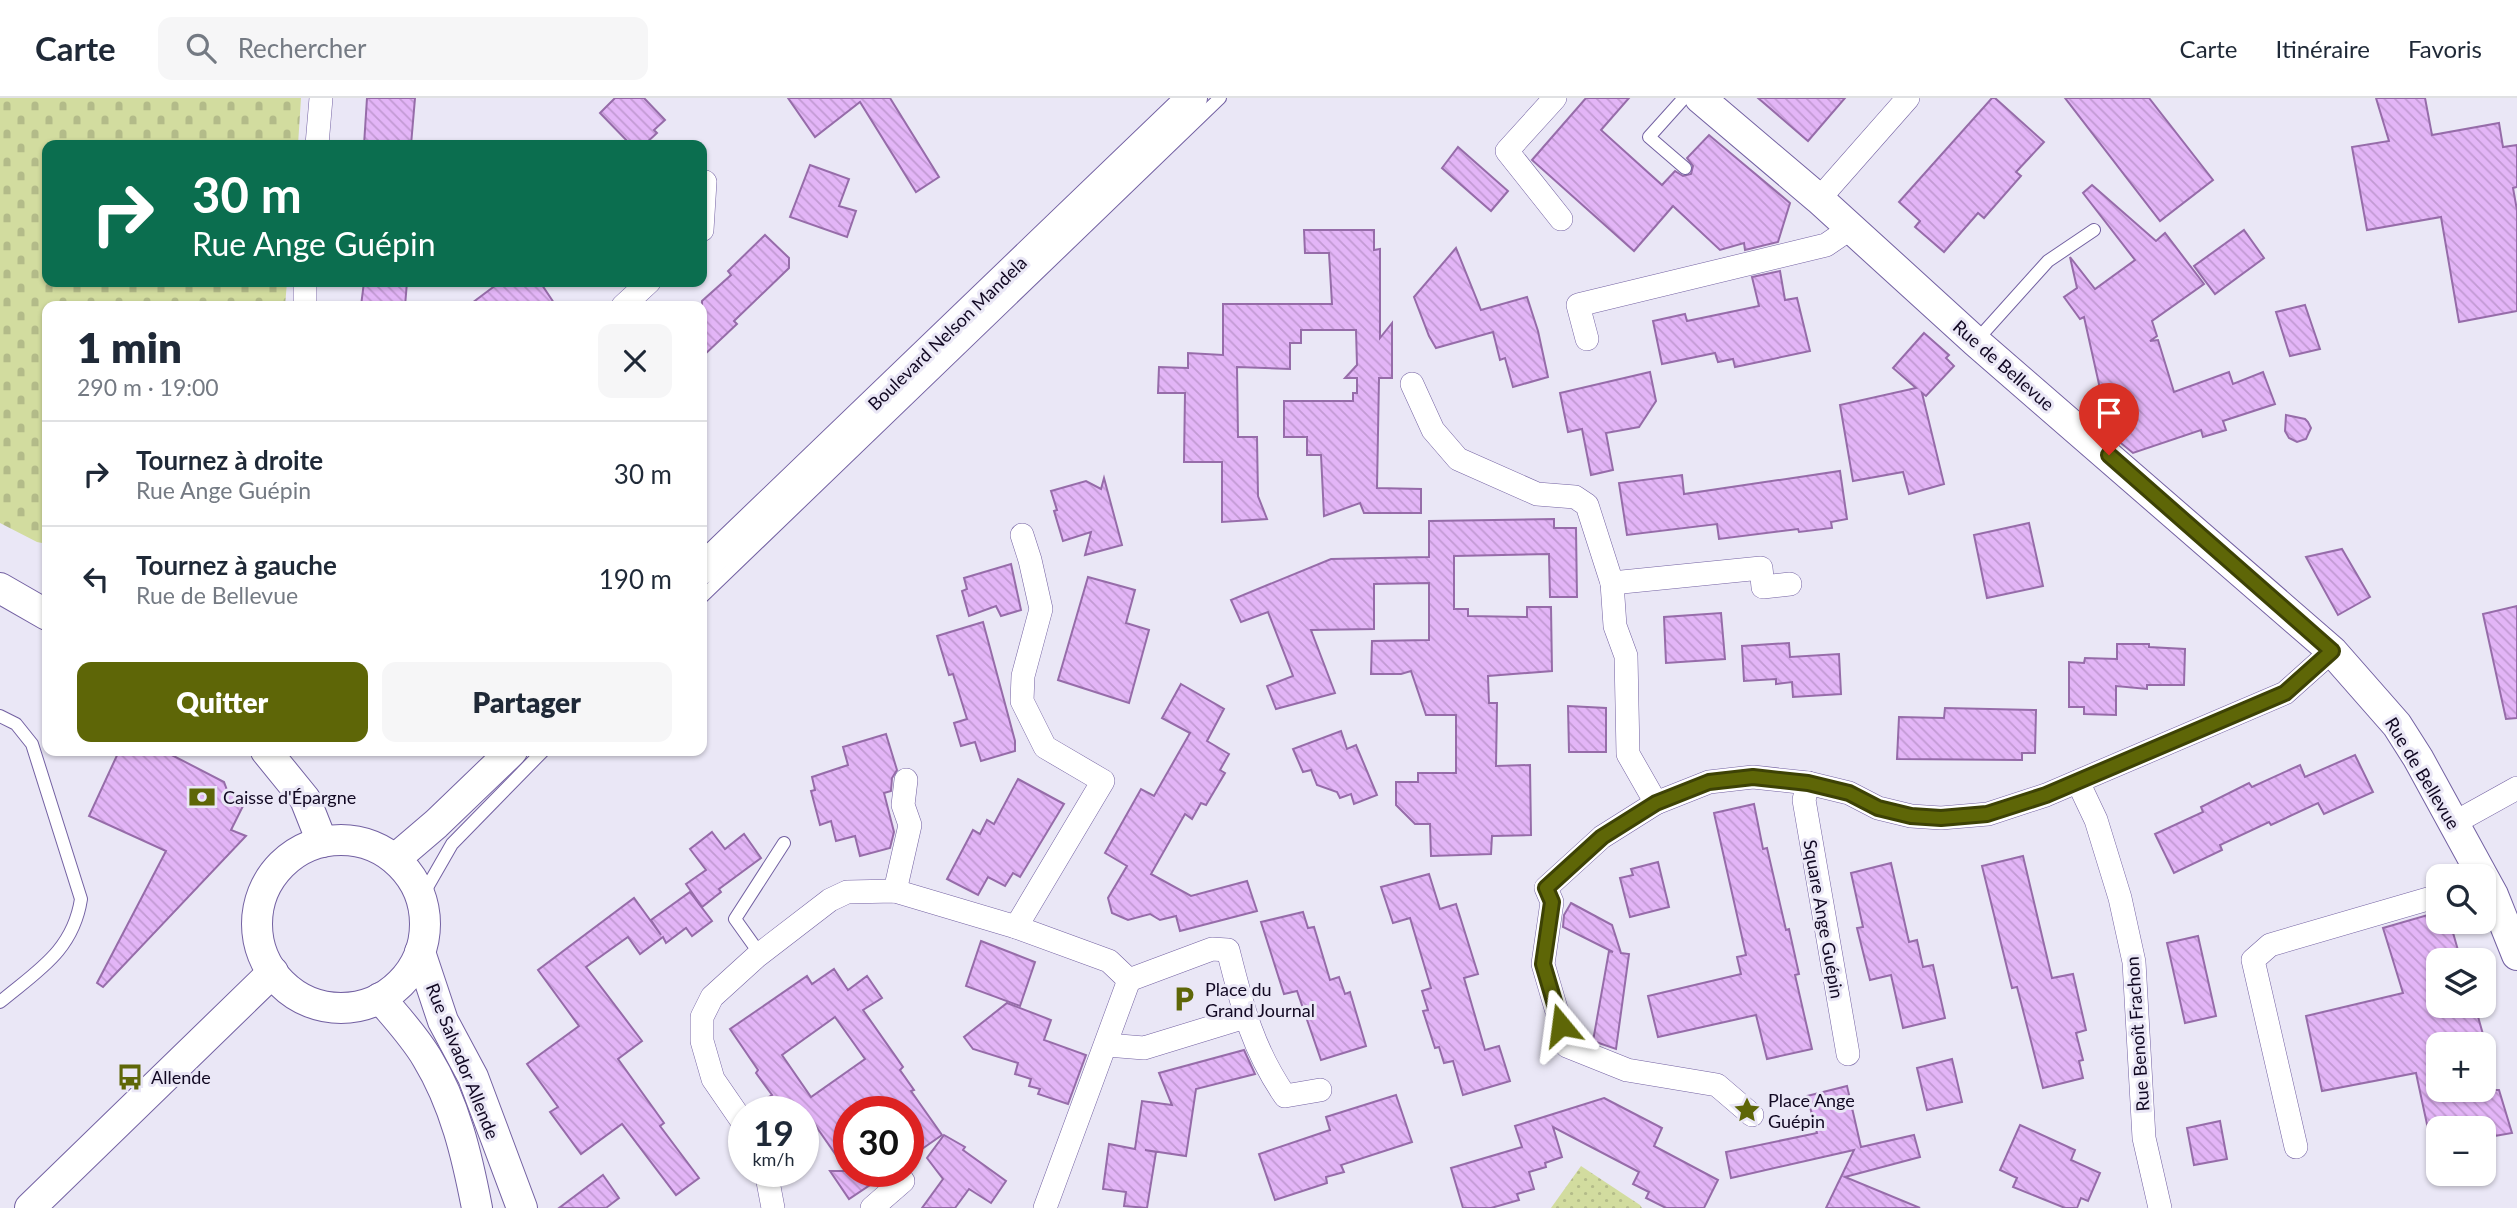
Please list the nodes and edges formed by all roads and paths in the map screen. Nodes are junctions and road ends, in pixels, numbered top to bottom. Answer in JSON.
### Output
{"nodes":[{"id":1,"x":320,"y":98,"type":"edge"},
{"id":2,"x":1192,"y":98,"type":"edge"},
{"id":3,"x":1220,"y":98,"type":"edge"},
{"id":4,"x":1555,"y":98,"type":"edge"},
{"id":5,"x":1684,"y":98,"type":"edge"},
{"id":6,"x":1700,"y":98,"type":"edge"},
{"id":7,"x":1908,"y":98,"type":"edge"},
{"id":8,"x":317,"y":140,"type":"edge"},
{"id":9,"x":1685,"y":168,"type":"dead end"},
{"id":10,"x":1819,"y":199,"type":"junction"},
{"id":11,"x":1561,"y":219,"type":"dead end"},
{"id":12,"x":1851,"y":228,"type":"junction"},
{"id":13,"x":2094,"y":230,"type":"dead end"},
{"id":14,"x":644,"y":287,"type":"edge"},
{"id":15,"x":628,"y":301,"type":"edge"},
{"id":16,"x":1587,"y":338,"type":"dead end"},
{"id":17,"x":1976,"y":342,"type":"junction"},
{"id":18,"x":1412,"y":384,"type":"dead end"},
{"id":19,"x":1022,"y":535,"type":"dead end"},
{"id":20,"x":707,"y":564,"type":"edge"},
{"id":21,"x":1612,"y":583,"type":"junction"},
{"id":22,"x":1790,"y":584,"type":"dead end"},
{"id":23,"x":0,"y":588,"type":"edge"},
{"id":24,"x":707,"y":592,"type":"edge"},
{"id":25,"x":42,"y":612,"type":"edge"},
{"id":26,"x":2332,"y":651,"type":"junction"},
{"id":27,"x":0,"y":716,"type":"edge"},
{"id":28,"x":270,"y":756,"type":"edge"},
{"id":29,"x":507,"y":756,"type":"edge"},
{"id":30,"x":538,"y":756,"type":"edge"},
{"id":31,"x":906,"y":780,"type":"dead end"},
{"id":32,"x":2078,"y":782,"type":"junction"},
{"id":33,"x":1808,"y":783,"type":"junction"},
{"id":34,"x":2517,"y":788,"type":"edge"},
{"id":35,"x":1656,"y":803,"type":"junction"},
{"id":36,"x":2454,"y":823,"type":"junction"},
{"id":37,"x":322,"y":842,"type":"junction"},
{"id":38,"x":784,"y":843,"type":"dead end"},
{"id":39,"x":395,"y":859,"type":"junction"},
{"id":40,"x":2477,"y":864,"type":"edge"},
{"id":41,"x":895,"y":891,"type":"junction"},
{"id":42,"x":421,"y":898,"type":"junction"},
{"id":43,"x":2426,"y":900,"type":"edge"},
{"id":44,"x":2496,"y":903,"type":"edge"},
{"id":45,"x":1016,"y":927,"type":"junction"},
{"id":46,"x":420,"y":952,"type":"junction"},
{"id":47,"x":760,"y":954,"type":"junction"},
{"id":48,"x":2517,"y":955,"type":"edge"},
{"id":49,"x":273,"y":972,"type":"junction"},
{"id":50,"x":1129,"y":980,"type":"junction"},
{"id":51,"x":380,"y":998,"type":"junction"},
{"id":52,"x":0,"y":1002,"type":"edge"},
{"id":53,"x":1245,"y":1017,"type":"junction"},
{"id":54,"x":1107,"y":1045,"type":"junction"},
{"id":55,"x":1848,"y":1054,"type":"dead end"},
{"id":56,"x":1320,"y":1090,"type":"dead end"},
{"id":57,"x":728,"y":1101,"type":"edge"},
{"id":58,"x":1752,"y":1115,"type":"dead end"},
{"id":59,"x":2296,"y":1147,"type":"dead end"},
{"id":60,"x":769,"y":1187,"type":"edge"},
{"id":61,"x":896,"y":1187,"type":"edge"},
{"id":62,"x":30,"y":1208,"type":"edge"},
{"id":63,"x":477,"y":1208,"type":"edge"},
{"id":64,"x":522,"y":1208,"type":"edge"},
{"id":65,"x":774,"y":1208,"type":"edge"},
{"id":66,"x":873,"y":1208,"type":"edge"},
{"id":67,"x":1045,"y":1208,"type":"edge"},
{"id":68,"x":2160,"y":1208,"type":"edge"}],
"edges":[{"from":1,"to":8,"type":"street"},
{"from":2,"to":20,"type":"street","name":"Boulevard Nelson Mandela"},
{"from":3,"to":24,"type":"lane"},
{"from":4,"to":11,"type":"street"},
{"from":5,"to":9,"type":"lane"},
{"from":6,"to":10,"type":"street","name":"Rue de Bellevue"},
{"from":7,"to":10,"type":"street"},
{"from":10,"to":12,"type":"street","name":"Rue de Bellevue"},
{"from":12,"to":16,"type":"street"},
{"from":12,"to":17,"type":"street","name":"Rue de Bellevue"},
{"from":13,"to":17,"type":"lane"},
{"from":14,"to":15,"type":"street"},
{"from":17,"to":26,"type":"street","name":"Rue de Bellevue"},
{"from":18,"to":21,"type":"street"},
{"from":19,"to":45,"type":"street"},
{"from":21,"to":22,"type":"street"},
{"from":21,"to":35,"type":"street"},
{"from":23,"to":25,"type":"street"},
{"from":26,"to":32,"type":"street"},
{"from":26,"to":36,"type":"street","name":"Rue de Bellevue"},
{"from":27,"to":52,"type":"lane"},
{"from":28,"to":37,"type":"street"},
{"from":29,"to":39,"type":"street"},
{"from":30,"to":42,"type":"lane"},
{"from":31,"to":41,"type":"street"},
{"from":32,"to":33,"type":"street"},
{"from":32,"to":68,"type":"street","name":"Rue Benoît Frachon"},
{"from":33,"to":35,"type":"street"},
{"from":33,"to":55,"type":"street","name":"Square Ange Guépin"},
{"from":34,"to":36,"type":"street"},
{"from":35,"to":58,"type":"street"},
{"from":36,"to":40,"type":"street","name":"Rue de Bellevue"},
{"from":37,"to":39,"type":"street"},
{"from":37,"to":49,"type":"street"},
{"from":38,"to":47,"type":"lane"},
{"from":39,"to":42,"type":"street"},
{"from":41,"to":45,"type":"street"},
{"from":41,"to":47,"type":"street"},
{"from":42,"to":46,"type":"street"},
{"from":43,"to":59,"type":"street"},
{"from":44,"to":48,"type":"street","name":"Rue de Bellevue"},
{"from":45,"to":50,"type":"street"},
{"from":46,"to":51,"type":"street"},
{"from":46,"to":64,"type":"street","name":"Rue Salvador Allende"},
{"from":47,"to":57,"type":"street"},
{"from":49,"to":51,"type":"street"},
{"from":49,"to":62,"type":"street"},
{"from":50,"to":53,"type":"street"},
{"from":50,"to":54,"type":"street"},
{"from":51,"to":63,"type":"street","name":"Rue Salvador Allende"},
{"from":53,"to":54,"type":"street"},
{"from":53,"to":56,"type":"street"},
{"from":54,"to":67,"type":"street"},
{"from":60,"to":65,"type":"street"},
{"from":61,"to":66,"type":"street"}]}
